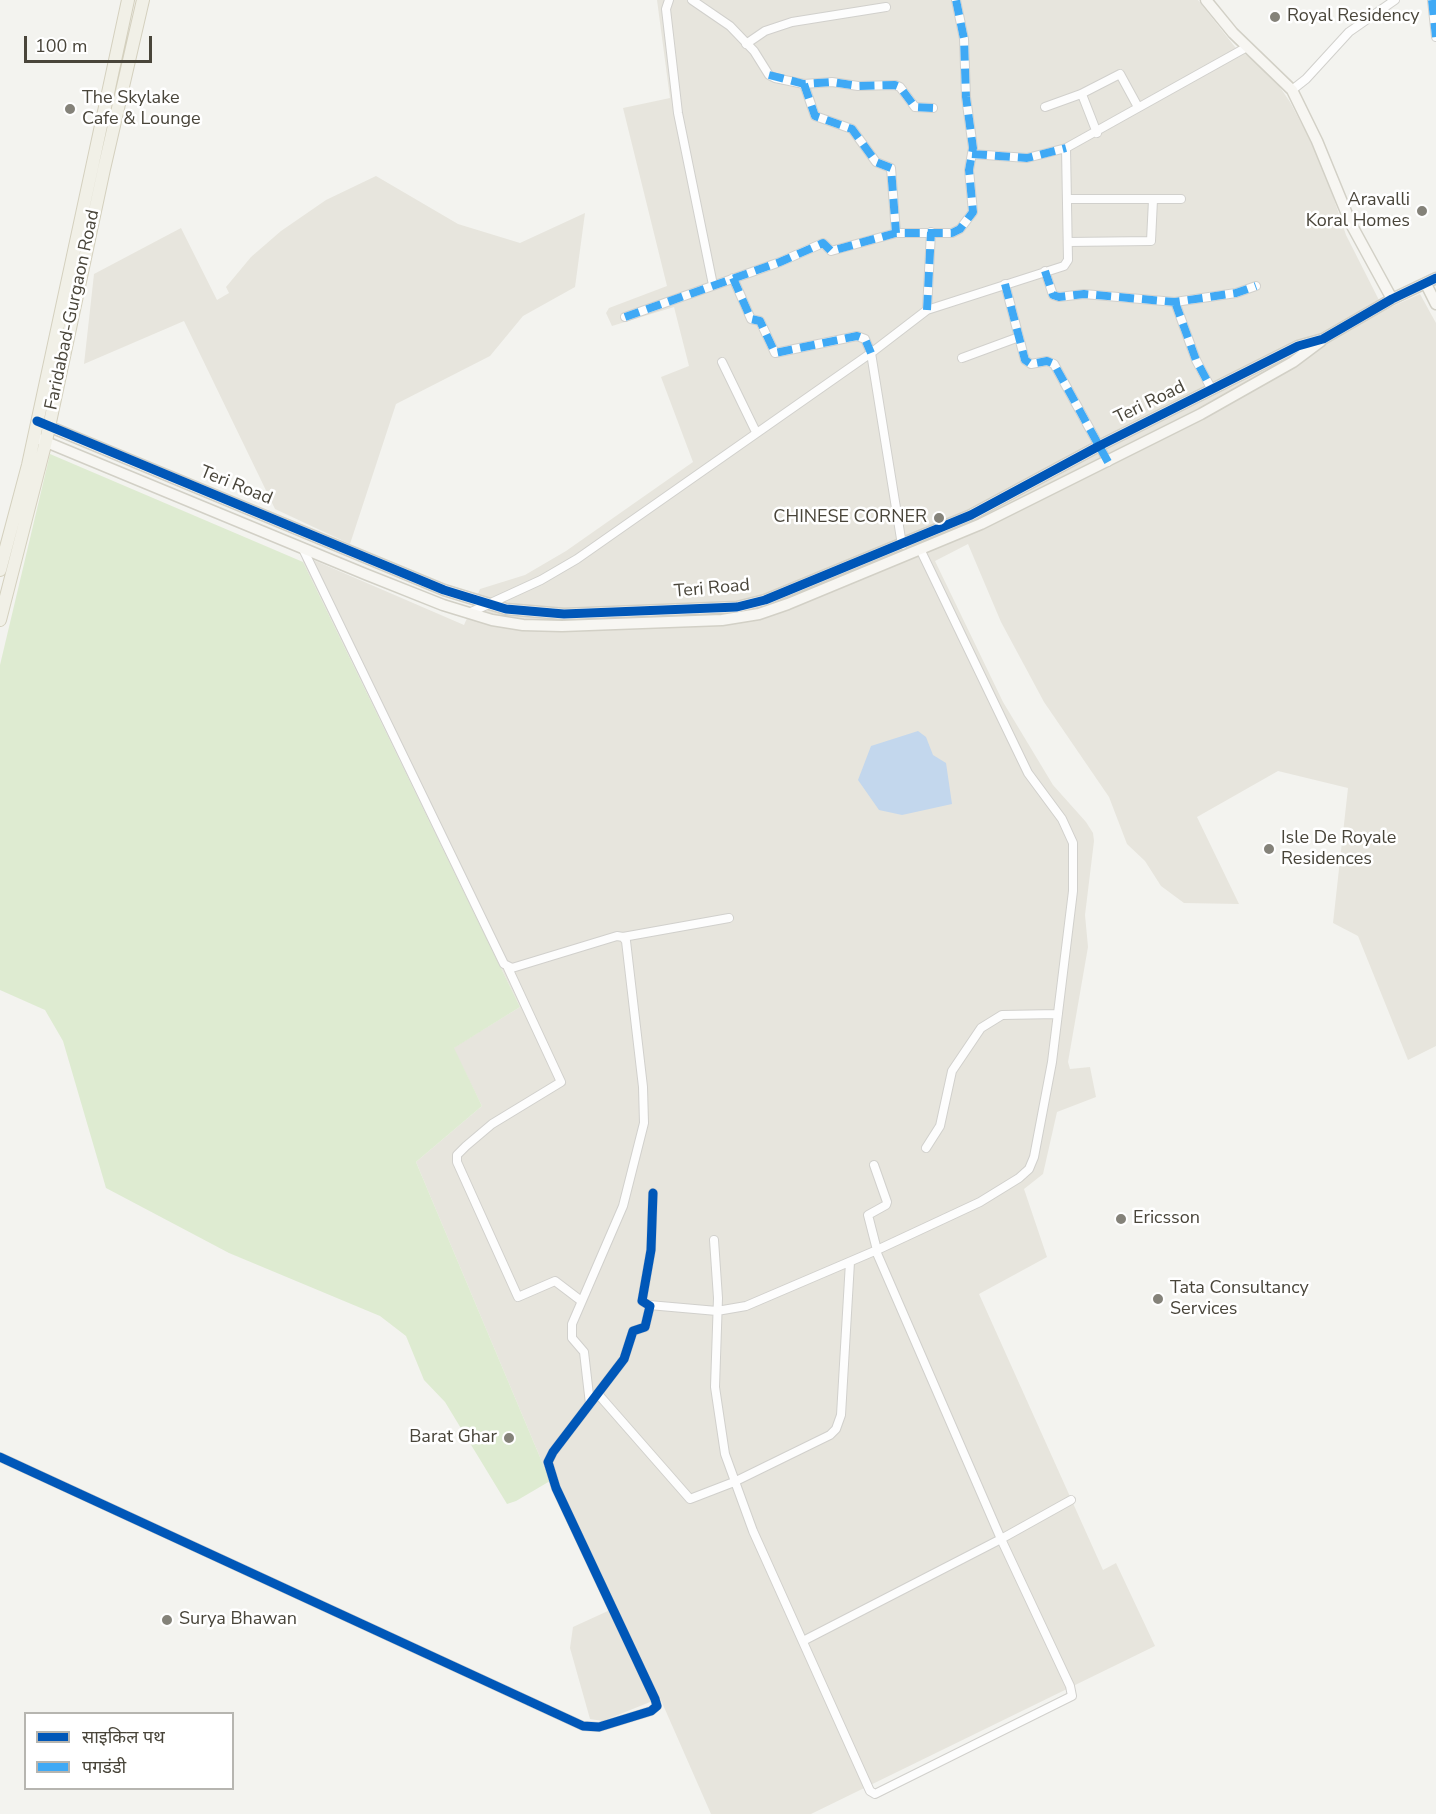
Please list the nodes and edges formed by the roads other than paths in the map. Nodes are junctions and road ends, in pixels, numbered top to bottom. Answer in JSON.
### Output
{"nodes":[{"id":1,"x":128,"y":0,"type":"edge"},
{"id":2,"x":143,"y":0,"type":"edge"},
{"id":3,"x":669,"y":0,"type":"edge"},
{"id":4,"x":692,"y":0,"type":"edge"},
{"id":5,"x":956,"y":0,"type":"edge"},
{"id":6,"x":1206,"y":0,"type":"edge"},
{"id":7,"x":1395,"y":0,"type":"edge"},
{"id":8,"x":1432,"y":0,"type":"edge"},
{"id":9,"x":886,"y":7,"type":"dead end"},
{"id":10,"x":1436,"y":38,"type":"edge"},
{"id":11,"x":746,"y":44,"type":"junction"},
{"id":12,"x":1247,"y":47,"type":"junction"},
{"id":13,"x":804,"y":84,"type":"junction"},
{"id":14,"x":1292,"y":90,"type":"junction"},
{"id":15,"x":1083,"y":97,"type":"dead end"},
{"id":16,"x":1045,"y":107,"type":"dead end"},
{"id":17,"x":1138,"y":107,"type":"junction"},
{"id":18,"x":933,"y":108,"type":"dead end"},
{"id":19,"x":1097,"y":133,"type":"junction"},
{"id":20,"x":1066,"y":148,"type":"junction"},
{"id":21,"x":972,"y":154,"type":"junction"},
{"id":22,"x":1068,"y":199,"type":"junction"},
{"id":23,"x":1181,"y":199,"type":"dead end"},
{"id":24,"x":1153,"y":200,"type":"junction"},
{"id":25,"x":931,"y":232,"type":"junction"},
{"id":26,"x":896,"y":233,"type":"junction"},
{"id":27,"x":1068,"y":242,"type":"junction"},
{"id":28,"x":1045,"y":271,"type":"junction"},
{"id":29,"x":733,"y":278,"type":"junction"},
{"id":30,"x":1436,"y":278,"type":"edge"},
{"id":31,"x":1005,"y":284,"type":"junction"},
{"id":32,"x":1426,"y":284,"type":"junction"},
{"id":33,"x":713,"y":285,"type":"junction"},
{"id":34,"x":1256,"y":286,"type":"dead end"},
{"id":35,"x":1392,"y":299,"type":"junction"},
{"id":36,"x":1175,"y":302,"type":"junction"},
{"id":37,"x":1436,"y":304,"type":"edge"},
{"id":38,"x":927,"y":310,"type":"junction"},
{"id":39,"x":625,"y":316,"type":"dead end"},
{"id":40,"x":1019,"y":336,"type":"junction"},
{"id":41,"x":1323,"y":339,"type":"junction"},
{"id":42,"x":871,"y":353,"type":"junction"},
{"id":43,"x":962,"y":358,"type":"dead end"},
{"id":44,"x":722,"y":362,"type":"dead end"},
{"id":45,"x":1212,"y":390,"type":"junction"},
{"id":46,"x":43,"y":424,"type":"junction"},
{"id":47,"x":756,"y":432,"type":"junction"},
{"id":48,"x":40,"y":439,"type":"junction"},
{"id":49,"x":1099,"y":446,"type":"junction"},
{"id":50,"x":1108,"y":462,"type":"junction"},
{"id":51,"x":902,"y":545,"type":"junction"},
{"id":52,"x":303,"y":549,"type":"junction"},
{"id":53,"x":920,"y":549,"type":"junction"},
{"id":54,"x":881,"y":560,"type":"junction"},
{"id":55,"x":0,"y":570,"type":"edge"},
{"id":56,"x":487,"y":603,"type":"junction"},
{"id":57,"x":469,"y":613,"type":"junction"},
{"id":58,"x":0,"y":620,"type":"edge"},
{"id":59,"x":729,"y":918,"type":"dead end"},
{"id":60,"x":623,"y":936,"type":"junction"},
{"id":61,"x":508,"y":968,"type":"junction"},
{"id":62,"x":1058,"y":1014,"type":"junction"},
{"id":63,"x":926,"y":1148,"type":"dead end"},
{"id":64,"x":874,"y":1165,"type":"dead end"},
{"id":65,"x":653,"y":1193,"type":"dead end"},
{"id":66,"x":714,"y":1240,"type":"dead end"},
{"id":67,"x":877,"y":1251,"type":"junction"},
{"id":68,"x":850,"y":1262,"type":"junction"},
{"id":69,"x":580,"y":1300,"type":"junction"},
{"id":70,"x":649,"y":1305,"type":"junction"},
{"id":71,"x":717,"y":1311,"type":"junction"},
{"id":72,"x":598,"y":1394,"type":"junction"},
{"id":73,"x":590,"y":1404,"type":"junction"},
{"id":74,"x":0,"y":1457,"type":"edge"},
{"id":75,"x":734,"y":1482,"type":"junction"},
{"id":76,"x":1071,"y":1500,"type":"dead end"},
{"id":77,"x":1001,"y":1539,"type":"junction"},
{"id":78,"x":803,"y":1641,"type":"junction"}],
"edges":[{"from":1,"to":46,"type":"main road","name":"Faridabad-Gurgaon Road"},
{"from":2,"to":46,"type":"main road","name":"Faridabad-Gurgaon Road"},
{"from":3,"to":33,"type":"street"},
{"from":4,"to":11,"type":"street"},
{"from":5,"to":21,"type":"street"},
{"from":6,"to":12,"type":"street"},
{"from":7,"to":14,"type":"street"},
{"from":8,"to":10,"type":"street"},
{"from":9,"to":11,"type":"street"},
{"from":11,"to":13,"type":"street"},
{"from":12,"to":14,"type":"street"},
{"from":12,"to":17,"type":"street"},
{"from":13,"to":18,"type":"street"},
{"from":13,"to":26,"type":"street"},
{"from":14,"to":35,"type":"street"},
{"from":15,"to":19,"type":"street"},
{"from":16,"to":17,"type":"street"},
{"from":17,"to":19,"type":"street"},
{"from":19,"to":20,"type":"street"},
{"from":20,"to":21,"type":"street"},
{"from":20,"to":22,"type":"street"},
{"from":21,"to":25,"type":"street"},
{"from":22,"to":24,"type":"street"},
{"from":22,"to":27,"type":"street"},
{"from":23,"to":24,"type":"street"},
{"from":24,"to":27,"type":"street"},
{"from":25,"to":26,"type":"street"},
{"from":25,"to":38,"type":"street"},
{"from":26,"to":29,"type":"street"},
{"from":27,"to":28,"type":"street"},
{"from":28,"to":31,"type":"street"},
{"from":28,"to":36,"type":"street"},
{"from":29,"to":33,"type":"street"},
{"from":29,"to":42,"type":"street"},
{"from":30,"to":32,"type":"street","name":"Teri Road"},
{"from":31,"to":38,"type":"street"},
{"from":31,"to":40,"type":"street"},
{"from":32,"to":35,"type":"street","name":"Teri Road"},
{"from":32,"to":37,"type":"street"},
{"from":33,"to":39,"type":"street"},
{"from":34,"to":36,"type":"street"},
{"from":35,"to":41,"type":"street","name":"Teri Road"},
{"from":36,"to":45,"type":"street"},
{"from":38,"to":42,"type":"street"},
{"from":40,"to":43,"type":"street"},
{"from":40,"to":49,"type":"street"},
{"from":41,"to":45,"type":"street","name":"Teri Road"},
{"from":41,"to":50,"type":"street"},
{"from":42,"to":47,"type":"street"},
{"from":42,"to":51,"type":"street"},
{"from":44,"to":47,"type":"street"},
{"from":45,"to":49,"type":"street","name":"Teri Road"},
{"from":46,"to":48,"type":"main road","name":"Faridabad-Gurgaon Road"},
{"from":46,"to":56,"type":"street","name":"Teri Road"},
{"from":47,"to":56,"type":"street"},
{"from":48,"to":52,"type":"street"},
{"from":48,"to":55,"type":"main road","name":"Faridabad-Gurgaon Road"},
{"from":48,"to":58,"type":"main road","name":"Faridabad-Gurgaon Road"},
{"from":49,"to":50,"type":"street"},
{"from":49,"to":51,"type":"street","name":"Teri Road"},
{"from":50,"to":53,"type":"street"},
{"from":51,"to":54,"type":"street","name":"Teri Road"},
{"from":52,"to":57,"type":"street"},
{"from":52,"to":61,"type":"street"},
{"from":53,"to":54,"type":"street"},
{"from":53,"to":62,"type":"street"},
{"from":54,"to":56,"type":"street","name":"Teri Road"},
{"from":54,"to":57,"type":"street"},
{"from":56,"to":57,"type":"street"},
{"from":59,"to":60,"type":"street"},
{"from":60,"to":61,"type":"street"},
{"from":60,"to":69,"type":"street"},
{"from":61,"to":69,"type":"street"},
{"from":62,"to":63,"type":"street"},
{"from":62,"to":67,"type":"street"},
{"from":64,"to":67,"type":"street"},
{"from":65,"to":70,"type":"street"},
{"from":66,"to":71,"type":"street"},
{"from":67,"to":68,"type":"street"},
{"from":67,"to":77,"type":"street"},
{"from":68,"to":71,"type":"street"},
{"from":68,"to":75,"type":"street"},
{"from":69,"to":73,"type":"street"},
{"from":70,"to":71,"type":"street"},
{"from":70,"to":72,"type":"street"},
{"from":71,"to":75,"type":"street"},
{"from":72,"to":73,"type":"street"},
{"from":72,"to":75,"type":"street"},
{"from":73,"to":74,"type":"street"},
{"from":75,"to":78,"type":"street"},
{"from":76,"to":77,"type":"street"},
{"from":77,"to":78,"type":"street"},
{"from":77,"to":78,"type":"street"}]}
